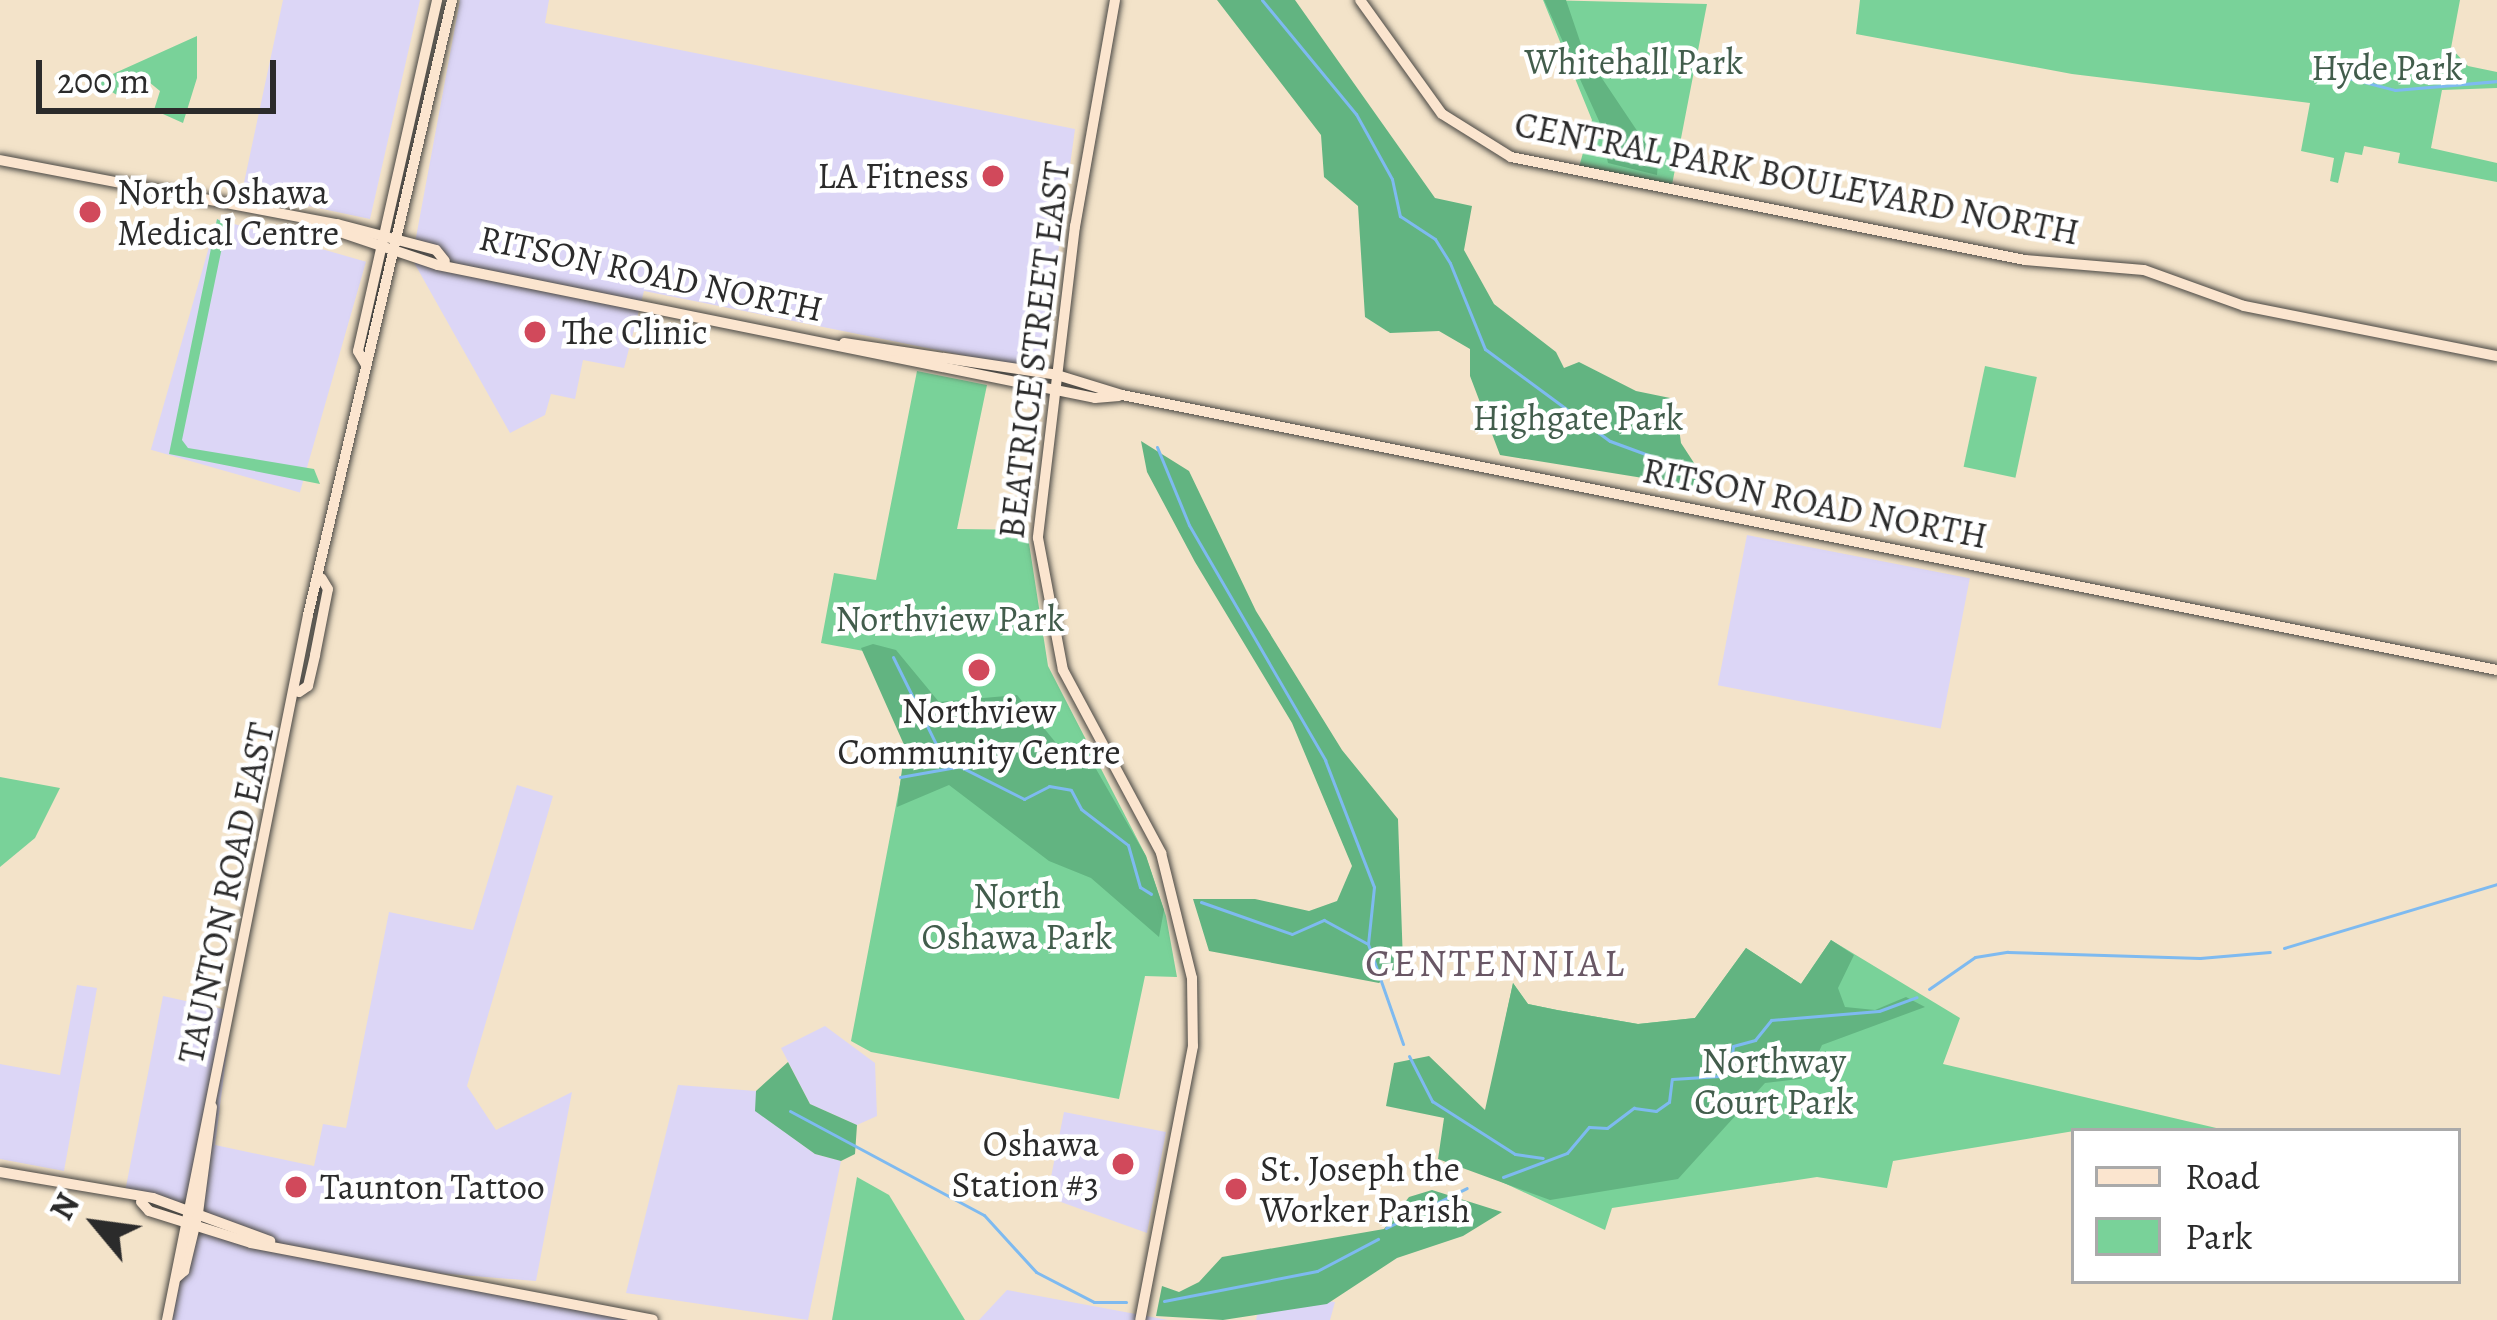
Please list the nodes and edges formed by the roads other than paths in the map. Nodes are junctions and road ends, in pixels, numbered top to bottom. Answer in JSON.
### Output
{"nodes":[{"id":1,"x":436,"y":0,"type":"edge"},
{"id":2,"x":452,"y":0,"type":"edge"},
{"id":3,"x":1115,"y":0,"type":"edge"},
{"id":4,"x":1360,"y":0,"type":"edge"},
{"id":5,"x":0,"y":160,"type":"edge"},
{"id":6,"x":322,"y":226,"type":"junction"},
{"id":7,"x":386,"y":236,"type":"junction"},
{"id":8,"x":400,"y":240,"type":"junction"},
{"id":9,"x":381,"y":250,"type":"junction"},
{"id":10,"x":398,"y":255,"type":"junction"},
{"id":11,"x":446,"y":261,"type":"junction"},
{"id":12,"x":844,"y":343,"type":"junction"},
{"id":13,"x":2497,"y":356,"type":"edge"},
{"id":14,"x":366,"y":365,"type":"junction"},
{"id":15,"x":1057,"y":375,"type":"junction"},
{"id":16,"x":1055,"y":390,"type":"junction"},
{"id":17,"x":1122,"y":395,"type":"junction"},
{"id":18,"x":2497,"y":670,"type":"edge"},
{"id":19,"x":0,"y":1172,"type":"edge"},
{"id":20,"x":141,"y":1202,"type":"junction"},
{"id":21,"x":191,"y":1210,"type":"junction"},
{"id":22,"x":188,"y":1224,"type":"junction"},
{"id":23,"x":269,"y":1241,"type":"junction"},
{"id":24,"x":166,"y":1320,"type":"edge"},
{"id":25,"x":653,"y":1320,"type":"edge"},
{"id":26,"x":1141,"y":1320,"type":"edge"}],
"edges":[{"from":1,"to":7,"type":"main road","name":"TAUNTON ROAD EAST"},
{"from":2,"to":8,"type":"main road","name":"TAUNTON ROAD EAST"},
{"from":3,"to":15,"type":"main road","name":"BEATRICE STREET EAST"},
{"from":4,"to":13,"type":"main road","name":"CENTRAL PARK BOULEVARD NORTH"},
{"from":5,"to":6,"type":"main road","name":"RITSON ROAD NORTH"},
{"from":6,"to":7,"type":"main road","name":"RITSON ROAD NORTH"},
{"from":6,"to":9,"type":"main road","name":"RITSON ROAD NORTH"},
{"from":7,"to":8,"type":"main road","name":"RITSON ROAD NORTH"},
{"from":7,"to":9,"type":"main road","name":"TAUNTON ROAD EAST"},
{"from":8,"to":10,"type":"main road","name":"TAUNTON ROAD EAST"},
{"from":8,"to":11,"type":"main road","name":"RITSON ROAD NORTH"},
{"from":9,"to":10,"type":"main road","name":"RITSON ROAD NORTH"},
{"from":9,"to":14,"type":"main road","name":"TAUNTON ROAD EAST"},
{"from":10,"to":11,"type":"main road","name":"RITSON ROAD NORTH"},
{"from":10,"to":14,"type":"main road","name":"TAUNTON ROAD EAST"},
{"from":11,"to":12,"type":"main road","name":"RITSON ROAD NORTH"},
{"from":12,"to":15,"type":"main road","name":"RITSON ROAD NORTH"},
{"from":12,"to":16,"type":"main road","name":"RITSON ROAD NORTH"},
{"from":14,"to":21,"type":"main road","name":"TAUNTON ROAD EAST"},
{"from":15,"to":16,"type":"main road","name":"BEATRICE STREET EAST"},
{"from":15,"to":17,"type":"main road","name":"RITSON ROAD NORTH"},
{"from":16,"to":17,"type":"main road","name":"RITSON ROAD NORTH"},
{"from":16,"to":26,"type":"main road","name":"BEATRICE STREET EAST"},
{"from":17,"to":18,"type":"main road","name":"RITSON ROAD NORTH"},
{"from":19,"to":20,"type":"main road"},
{"from":20,"to":21,"type":"main road"},
{"from":20,"to":22,"type":"main road"},
{"from":21,"to":22,"type":"main road","name":"TAUNTON ROAD EAST"},
{"from":21,"to":23,"type":"main road"},
{"from":22,"to":23,"type":"main road"},
{"from":22,"to":24,"type":"main road","name":"TAUNTON ROAD EAST"},
{"from":23,"to":25,"type":"main road"}]}
